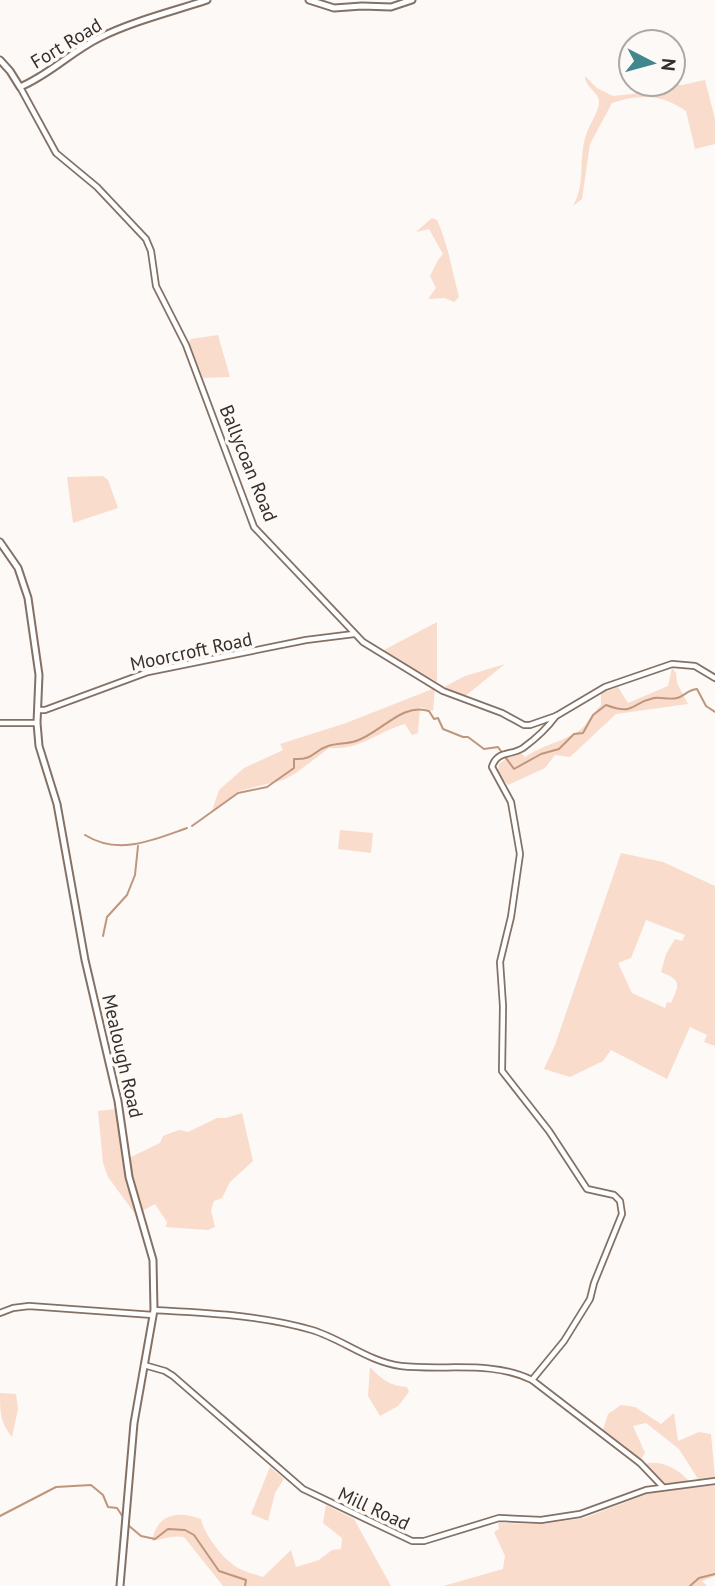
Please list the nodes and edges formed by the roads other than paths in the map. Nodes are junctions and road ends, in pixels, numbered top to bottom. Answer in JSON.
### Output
{"nodes":[{"id":1,"x":207,"y":0,"type":"edge"},
{"id":2,"x":309,"y":0,"type":"edge"},
{"id":3,"x":412,"y":0,"type":"edge"},
{"id":4,"x":0,"y":60,"type":"edge"},
{"id":5,"x":20,"y":87,"type":"junction"},
{"id":6,"x":0,"y":541,"type":"edge"},
{"id":7,"x":354,"y":635,"type":"junction"},
{"id":8,"x":715,"y":678,"type":"edge"},
{"id":9,"x":38,"y":710,"type":"junction"},
{"id":10,"x":556,"y":716,"type":"junction"},
{"id":11,"x":0,"y":723,"type":"edge"},
{"id":12,"x":37,"y":723,"type":"junction"},
{"id":13,"x":154,"y":1312,"type":"junction"},
{"id":14,"x":0,"y":1313,"type":"edge"},
{"id":15,"x":144,"y":1365,"type":"junction"},
{"id":16,"x":532,"y":1380,"type":"junction"},
{"id":17,"x":715,"y":1481,"type":"edge"},
{"id":18,"x":663,"y":1487,"type":"junction"},
{"id":19,"x":120,"y":1586,"type":"edge"}],
"edges":[{"from":1,"to":5,"type":"street","name":"Fort Road"},
{"from":2,"to":3,"type":"street"},
{"from":4,"to":5,"type":"street","name":"Ballycoan Road"},
{"from":5,"to":7,"type":"street","name":"Ballycoan Road"},
{"from":6,"to":9,"type":"street","name":"Mealough Road"},
{"from":7,"to":9,"type":"street","name":"Moorcroft Road"},
{"from":7,"to":10,"type":"street","name":"Ballycoan Road"},
{"from":8,"to":10,"type":"street","name":"Ballycoan Road"},
{"from":9,"to":12,"type":"street","name":"Mealough Road"},
{"from":10,"to":16,"type":"street"},
{"from":11,"to":12,"type":"street"},
{"from":12,"to":13,"type":"street","name":"Mealough Road"},
{"from":13,"to":14,"type":"street"},
{"from":13,"to":15,"type":"street","name":"Mealough Road"},
{"from":13,"to":16,"type":"street"},
{"from":15,"to":18,"type":"street","name":"Mill Road"},
{"from":15,"to":19,"type":"street","name":"Mealough Road"},
{"from":16,"to":18,"type":"street"},
{"from":17,"to":18,"type":"street","name":"Mill Road"}]}
